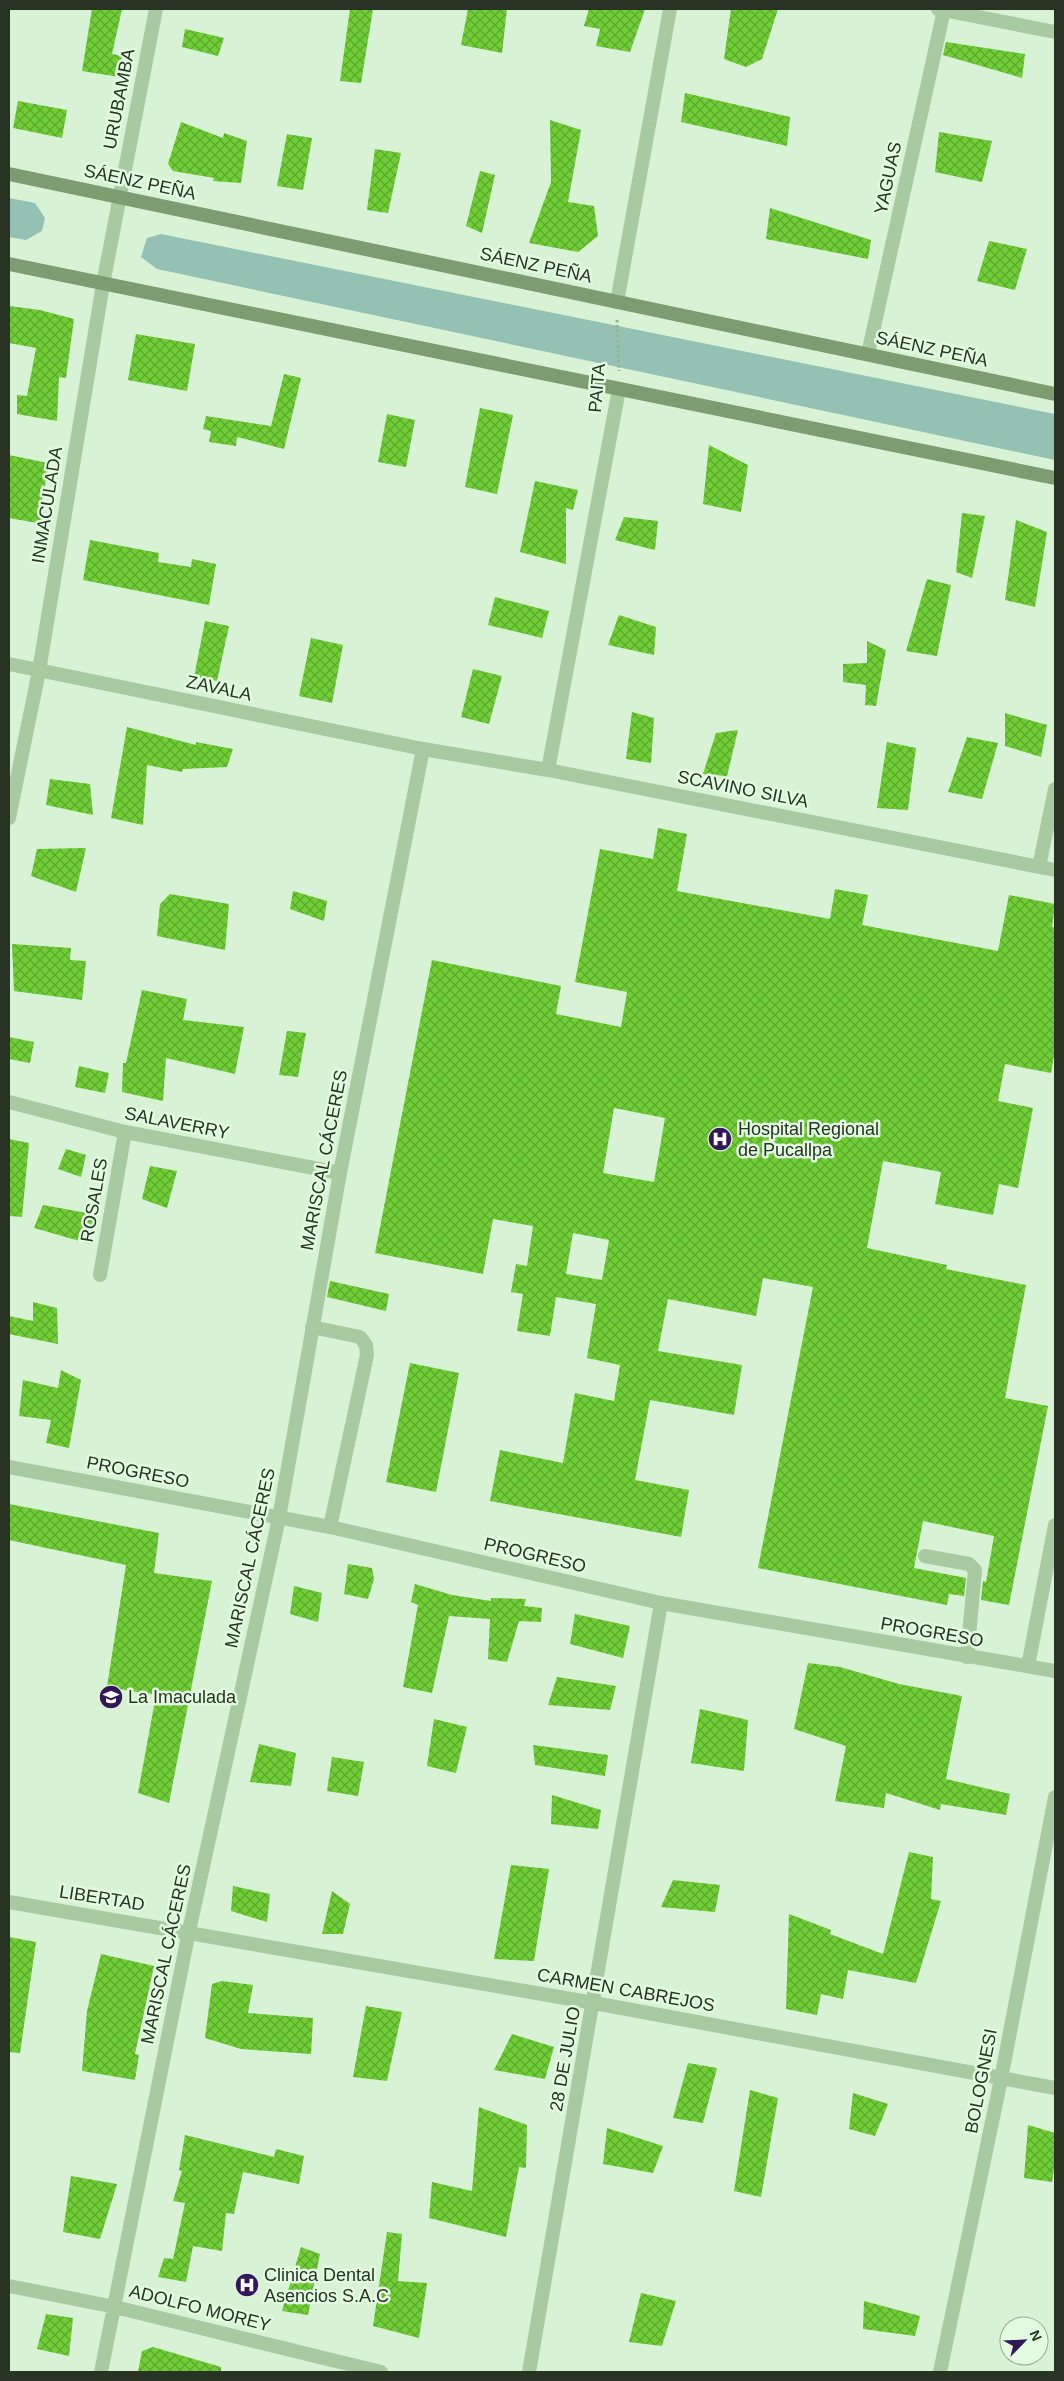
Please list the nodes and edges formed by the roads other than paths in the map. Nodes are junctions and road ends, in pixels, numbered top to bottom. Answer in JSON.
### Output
{"nodes":[{"id":1,"x":156,"y":9,"type":"edge"},
{"id":2,"x":670,"y":9,"type":"edge"},
{"id":3,"x":941,"y":9,"type":"edge"},
{"id":4,"x":1055,"y":32,"type":"edge"},
{"id":5,"x":9,"y":174,"type":"edge"},
{"id":6,"x":119,"y":197,"type":"junction"},
{"id":7,"x":9,"y":264,"type":"edge"},
{"id":8,"x":103,"y":284,"type":"junction"},
{"id":9,"x":617,"y":302,"type":"junction"},
{"id":10,"x":868,"y":354,"type":"junction"},
{"id":11,"x":619,"y":389,"type":"junction"},
{"id":12,"x":1055,"y":394,"type":"edge"},
{"id":13,"x":1055,"y":478,"type":"edge"},
{"id":14,"x":9,"y":664,"type":"edge"},
{"id":15,"x":39,"y":670,"type":"junction"},
{"id":16,"x":423,"y":749,"type":"junction"},
{"id":17,"x":548,"y":770,"type":"junction"},
{"id":18,"x":1055,"y":789,"type":"edge"},
{"id":19,"x":9,"y":818,"type":"edge"},
{"id":20,"x":1039,"y":867,"type":"junction"},
{"id":21,"x":1055,"y":870,"type":"edge"},
{"id":22,"x":9,"y":1102,"type":"edge"},
{"id":23,"x":125,"y":1132,"type":"junction"},
{"id":24,"x":340,"y":1173,"type":"junction"},
{"id":25,"x":100,"y":1275,"type":"dead end"},
{"id":26,"x":312,"y":1327,"type":"junction"},
{"id":27,"x":9,"y":1467,"type":"edge"},
{"id":28,"x":279,"y":1518,"type":"junction"},
{"id":29,"x":1055,"y":1525,"type":"edge"},
{"id":30,"x":330,"y":1528,"type":"junction"},
{"id":31,"x":925,"y":1556,"type":"dead end"},
{"id":32,"x":661,"y":1603,"type":"junction"},
{"id":33,"x":967,"y":1657,"type":"junction"},
{"id":34,"x":1028,"y":1666,"type":"junction"},
{"id":35,"x":1055,"y":1671,"type":"edge"},
{"id":36,"x":1055,"y":1797,"type":"edge"},
{"id":37,"x":9,"y":1902,"type":"edge"},
{"id":38,"x":189,"y":1931,"type":"junction"},
{"id":39,"x":594,"y":2003,"type":"junction"},
{"id":40,"x":1001,"y":2079,"type":"junction"},
{"id":41,"x":1055,"y":2088,"type":"edge"},
{"id":42,"x":9,"y":2286,"type":"edge"},
{"id":43,"x":115,"y":2307,"type":"junction"},
{"id":44,"x":101,"y":2372,"type":"edge"},
{"id":45,"x":381,"y":2372,"type":"edge"},
{"id":46,"x":529,"y":2372,"type":"edge"},
{"id":47,"x":940,"y":2372,"type":"edge"}],
"edges":[{"from":1,"to":6,"type":"street","name":"URUBAMBA"},
{"from":2,"to":9,"type":"street"},
{"from":3,"to":4,"type":"street"},
{"from":3,"to":10,"type":"street","name":"YAGUAS"},
{"from":5,"to":6,"type":"main road","name":"SÁENZ PEÑA"},
{"from":6,"to":8,"type":"street","name":"INMACULADA"},
{"from":6,"to":9,"type":"main road","name":"SÁENZ PEÑA"},
{"from":7,"to":8,"type":"main road"},
{"from":8,"to":11,"type":"main road"},
{"from":8,"to":15,"type":"street","name":"INMACULADA"},
{"from":9,"to":10,"type":"main road","name":"SÁENZ PEÑA"},
{"from":10,"to":12,"type":"main road","name":"SÁENZ PEÑA"},
{"from":11,"to":13,"type":"main road"},
{"from":11,"to":17,"type":"street","name":"PAITA"},
{"from":14,"to":15,"type":"street","name":"ZAVALA"},
{"from":15,"to":16,"type":"street","name":"ZAVALA"},
{"from":15,"to":19,"type":"street","name":"INMACULADA"},
{"from":16,"to":17,"type":"street","name":"SCAVINO SILVA"},
{"from":16,"to":24,"type":"street","name":"MARISCAL CÁCERES"},
{"from":17,"to":20,"type":"street","name":"SCAVINO SILVA"},
{"from":18,"to":20,"type":"street"},
{"from":20,"to":21,"type":"street","name":"SCAVINO SILVA"},
{"from":22,"to":23,"type":"street","name":"SALAVERRY"},
{"from":23,"to":24,"type":"street","name":"SALAVERRY"},
{"from":23,"to":25,"type":"street","name":"ROSALES"},
{"from":24,"to":26,"type":"street","name":"MARISCAL CÁCERES"},
{"from":26,"to":28,"type":"street","name":"MARISCAL CÁCERES"},
{"from":26,"to":30,"type":"street"},
{"from":27,"to":28,"type":"street","name":"PROGRESO"},
{"from":28,"to":30,"type":"street","name":"PROGRESO"},
{"from":28,"to":38,"type":"street","name":"MARISCAL CÁCERES"},
{"from":29,"to":34,"type":"street"},
{"from":30,"to":32,"type":"street","name":"PROGRESO"},
{"from":31,"to":33,"type":"street"},
{"from":32,"to":33,"type":"street","name":"PROGRESO"},
{"from":32,"to":39,"type":"street","name":"28 DE JULIO"},
{"from":33,"to":34,"type":"street","name":"PROGRESO"},
{"from":34,"to":35,"type":"street","name":"PROGRESO"},
{"from":36,"to":40,"type":"street","name":"BOLOGNESI"},
{"from":37,"to":38,"type":"street","name":"LIBERTAD"},
{"from":38,"to":39,"type":"street","name":"CARMEN CABREJOS"},
{"from":38,"to":43,"type":"street","name":"MARISCAL CÁCERES"},
{"from":39,"to":40,"type":"street","name":"CARMEN CABREJOS"},
{"from":39,"to":46,"type":"street","name":"28 DE JULIO"},
{"from":40,"to":41,"type":"street","name":"CARMEN CABREJOS"},
{"from":40,"to":47,"type":"street","name":"BOLOGNESI"},
{"from":42,"to":43,"type":"street","name":"ADOLFO MOREY"},
{"from":43,"to":44,"type":"street","name":"MARISCAL CÁCERES"},
{"from":43,"to":45,"type":"street","name":"ADOLFO MOREY"}]}
